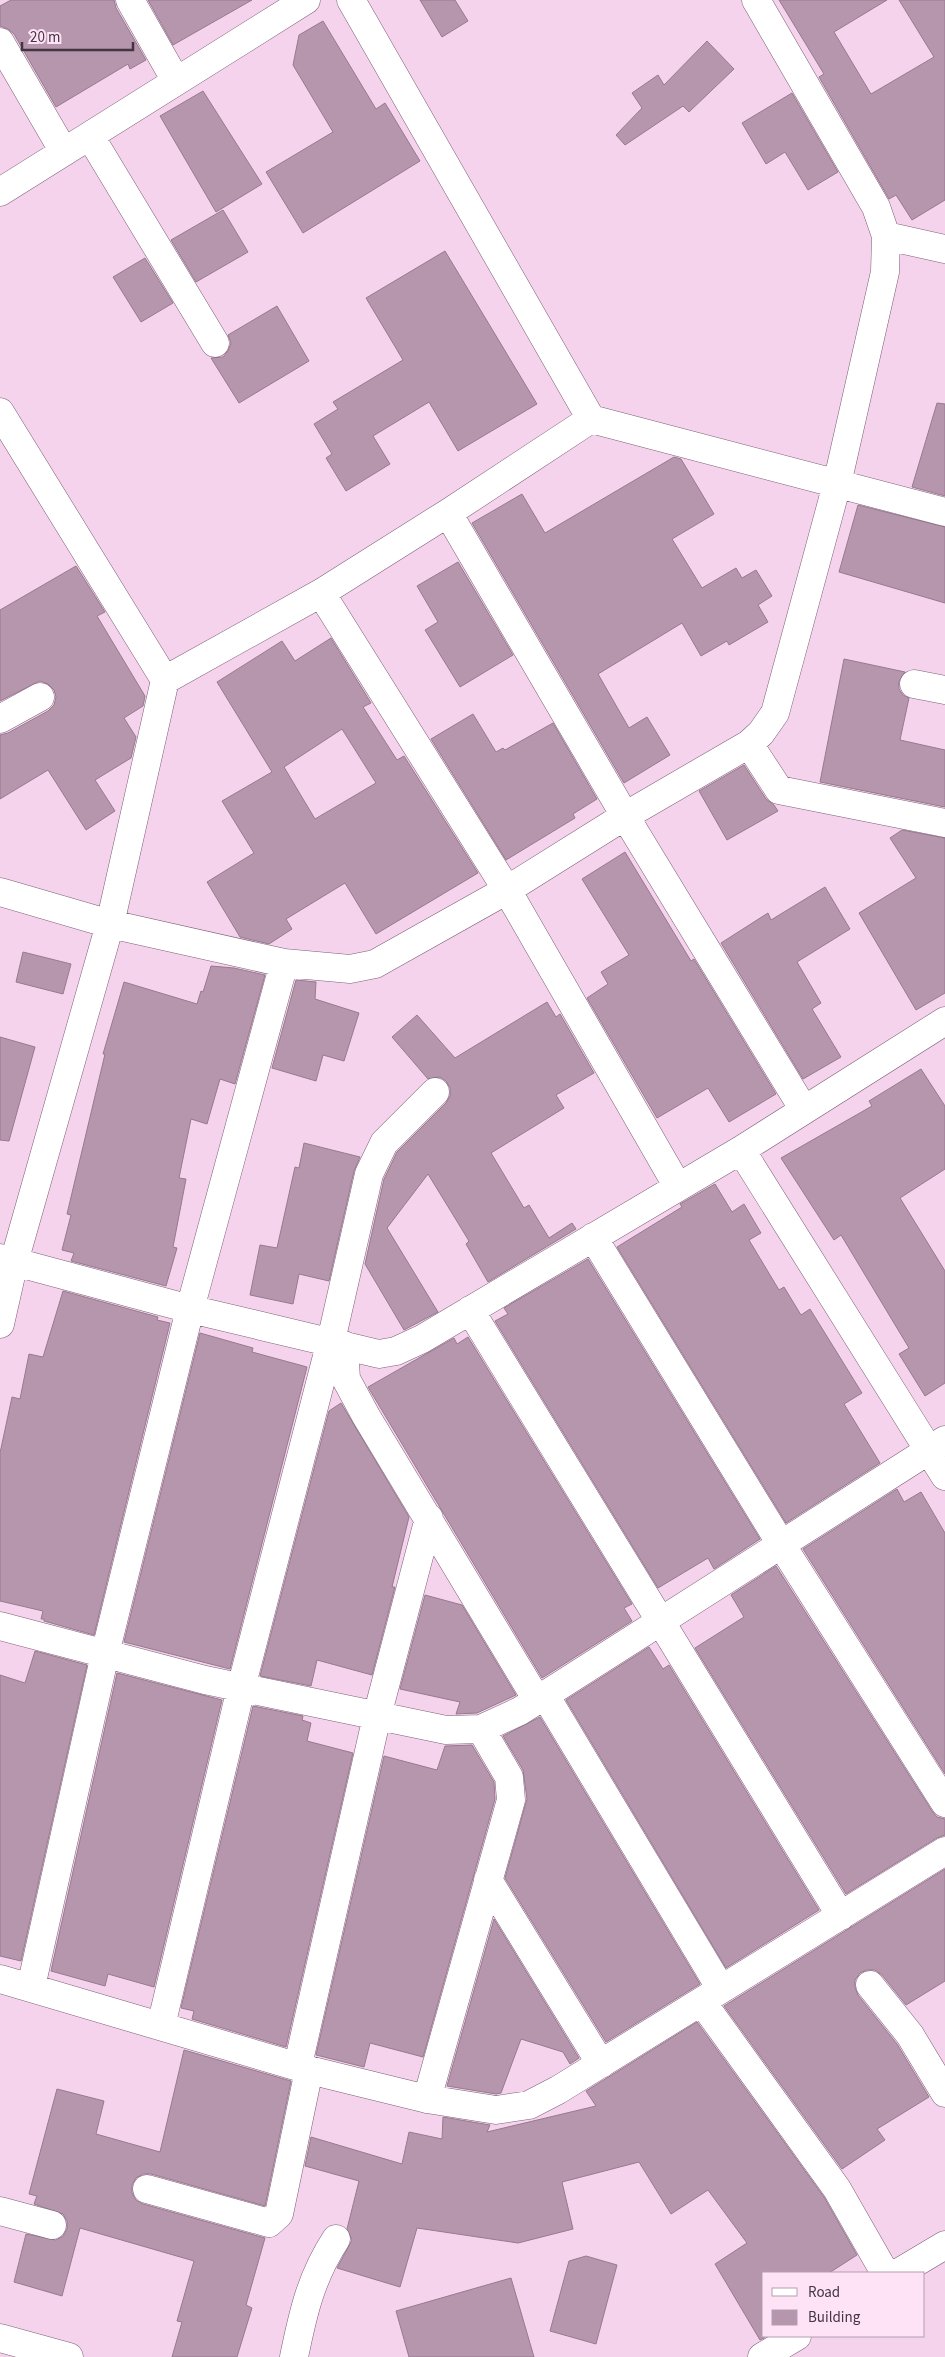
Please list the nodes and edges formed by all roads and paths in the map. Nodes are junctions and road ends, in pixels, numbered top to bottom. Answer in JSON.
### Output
{"nodes":[{"id":1,"x":130,"y":0,"type":"edge"},
{"id":2,"x":306,"y":0,"type":"edge"},
{"id":3,"x":351,"y":0,"type":"edge"},
{"id":4,"x":756,"y":0,"type":"edge"},
{"id":5,"x":0,"y":42,"type":"edge"},
{"id":6,"x":176,"y":81,"type":"junction"},
{"id":7,"x":90,"y":136,"type":"junction"},
{"id":8,"x":64,"y":152,"type":"junction"},
{"id":9,"x":0,"y":192,"type":"edge"},
{"id":10,"x":886,"y":236,"type":"junction"},
{"id":11,"x":945,"y":249,"type":"edge"},
{"id":12,"x":215,"y":343,"type":"dead end"},
{"id":13,"x":0,"y":412,"type":"edge"},
{"id":14,"x":591,"y":419,"type":"junction"},
{"id":15,"x":837,"y":484,"type":"junction"},
{"id":16,"x":945,"y":512,"type":"edge"},
{"id":17,"x":448,"y":513,"type":"junction"},
{"id":18,"x":321,"y":592,"type":"junction"},
{"id":19,"x":165,"y":680,"type":"junction"},
{"id":20,"x":914,"y":684,"type":"dead end"},
{"id":21,"x":945,"y":690,"type":"edge"},
{"id":22,"x":40,"y":697,"type":"dead end"},
{"id":23,"x":0,"y":719,"type":"edge"},
{"id":24,"x":749,"y":744,"type":"junction"},
{"id":25,"x":625,"y":816,"type":"junction"},
{"id":26,"x":945,"y":823,"type":"edge"},
{"id":27,"x":507,"y":890,"type":"junction"},
{"id":28,"x":0,"y":892,"type":"edge"},
{"id":29,"x":110,"y":924,"type":"junction"},
{"id":30,"x":284,"y":964,"type":"junction"},
{"id":31,"x":945,"y":1021,"type":"edge"},
{"id":32,"x":435,"y":1092,"type":"dead end"},
{"id":33,"x":804,"y":1110,"type":"junction"},
{"id":34,"x":740,"y":1150,"type":"junction"},
{"id":35,"x":678,"y":1187,"type":"junction"},
{"id":36,"x":593,"y":1237,"type":"junction"},
{"id":37,"x":7,"y":1260,"type":"edge"},
{"id":38,"x":190,"y":1308,"type":"junction"},
{"id":39,"x":470,"y":1310,"type":"junction"},
{"id":40,"x":0,"y":1324,"type":"edge"},
{"id":41,"x":338,"y":1343,"type":"junction"},
{"id":42,"x":936,"y":1445,"type":"edge"},
{"id":43,"x":945,"y":1476,"type":"edge"},
{"id":44,"x":429,"y":1518,"type":"junction"},
{"id":45,"x":781,"y":1544,"type":"junction"},
{"id":46,"x":661,"y":1620,"type":"junction"},
{"id":47,"x":0,"y":1626,"type":"edge"},
{"id":48,"x":105,"y":1654,"type":"junction"},
{"id":49,"x":241,"y":1688,"type":"junction"},
{"id":50,"x":541,"y":1697,"type":"junction"},
{"id":51,"x":377,"y":1716,"type":"junction"},
{"id":52,"x":481,"y":1729,"type":"junction"},
{"id":53,"x":945,"y":1803,"type":"edge"},
{"id":54,"x":945,"y":1851,"type":"edge"},
{"id":55,"x":488,"y":1880,"type":"junction"},
{"id":56,"x":841,"y":1916,"type":"junction"},
{"id":57,"x":0,"y":1979,"type":"edge"},
{"id":58,"x":870,"y":1985,"type":"dead end"},
{"id":59,"x":30,"y":1987,"type":"junction"},
{"id":60,"x":712,"y":1996,"type":"junction"},
{"id":61,"x":162,"y":2026,"type":"junction"},
{"id":62,"x":601,"y":2064,"type":"junction"},
{"id":63,"x":303,"y":2068,"type":"junction"},
{"id":64,"x":945,"y":2093,"type":"edge"},
{"id":65,"x":427,"y":2099,"type":"junction"},
{"id":66,"x":147,"y":2189,"type":"dead end"},
{"id":67,"x":0,"y":2211,"type":"edge"},
{"id":68,"x":52,"y":2225,"type":"dead end"},
{"id":69,"x":336,"y":2238,"type":"dead end"},
{"id":70,"x":945,"y":2244,"type":"edge"},
{"id":71,"x":884,"y":2272,"type":"edge"},
{"id":72,"x":900,"y":2272,"type":"edge"},
{"id":73,"x":795,"y":2337,"type":"edge"},
{"id":74,"x":0,"y":2338,"type":"edge"},
{"id":75,"x":69,"y":2357,"type":"edge"},
{"id":76,"x":294,"y":2357,"type":"edge"},
{"id":77,"x":762,"y":2357,"type":"edge"}],
"edges":[{"from":1,"to":6,"type":"street"},
{"from":2,"to":6,"type":"street"},
{"from":3,"to":14,"type":"street"},
{"from":4,"to":10,"type":"street"},
{"from":5,"to":8,"type":"street"},
{"from":6,"to":7,"type":"street"},
{"from":7,"to":8,"type":"street"},
{"from":7,"to":12,"type":"street"},
{"from":8,"to":9,"type":"street"},
{"from":10,"to":11,"type":"street"},
{"from":10,"to":15,"type":"street"},
{"from":13,"to":19,"type":"street"},
{"from":14,"to":15,"type":"street"},
{"from":14,"to":17,"type":"street"},
{"from":15,"to":16,"type":"street"},
{"from":15,"to":24,"type":"street"},
{"from":17,"to":18,"type":"street"},
{"from":17,"to":25,"type":"street"},
{"from":18,"to":19,"type":"street"},
{"from":18,"to":27,"type":"street"},
{"from":19,"to":29,"type":"street"},
{"from":20,"to":21,"type":"street"},
{"from":22,"to":23,"type":"street"},
{"from":24,"to":25,"type":"street"},
{"from":24,"to":26,"type":"street"},
{"from":25,"to":27,"type":"street"},
{"from":25,"to":33,"type":"street"},
{"from":27,"to":30,"type":"street"},
{"from":27,"to":35,"type":"street"},
{"from":28,"to":29,"type":"street"},
{"from":29,"to":30,"type":"street"},
{"from":29,"to":37,"type":"street"},
{"from":30,"to":38,"type":"street"},
{"from":31,"to":33,"type":"street"},
{"from":32,"to":41,"type":"street"},
{"from":33,"to":34,"type":"street"},
{"from":34,"to":35,"type":"street"},
{"from":34,"to":42,"type":"street"},
{"from":35,"to":36,"type":"street"},
{"from":36,"to":39,"type":"street"},
{"from":36,"to":45,"type":"street"},
{"from":37,"to":38,"type":"street"},
{"from":37,"to":40,"type":"street"},
{"from":38,"to":41,"type":"street"},
{"from":38,"to":48,"type":"street"},
{"from":39,"to":41,"type":"street"},
{"from":39,"to":46,"type":"street"},
{"from":41,"to":44,"type":"street"},
{"from":41,"to":49,"type":"street"},
{"from":42,"to":43,"type":"street"},
{"from":42,"to":45,"type":"street"},
{"from":44,"to":50,"type":"street"},
{"from":44,"to":51,"type":"street"},
{"from":45,"to":46,"type":"street"},
{"from":45,"to":53,"type":"street"},
{"from":46,"to":50,"type":"street"},
{"from":46,"to":56,"type":"street"},
{"from":47,"to":48,"type":"street"},
{"from":48,"to":49,"type":"street"},
{"from":48,"to":59,"type":"street"},
{"from":49,"to":51,"type":"street"},
{"from":49,"to":61,"type":"street"},
{"from":50,"to":52,"type":"street"},
{"from":50,"to":60,"type":"street"},
{"from":51,"to":52,"type":"street"},
{"from":51,"to":63,"type":"street"},
{"from":52,"to":55,"type":"street"},
{"from":54,"to":56,"type":"street"},
{"from":55,"to":62,"type":"street"},
{"from":55,"to":65,"type":"street"},
{"from":56,"to":60,"type":"street"},
{"from":57,"to":59,"type":"street"},
{"from":58,"to":64,"type":"street"},
{"from":59,"to":61,"type":"street"},
{"from":60,"to":62,"type":"street"},
{"from":60,"to":71,"type":"street"},
{"from":61,"to":63,"type":"street"},
{"from":62,"to":65,"type":"street"},
{"from":63,"to":65,"type":"street"},
{"from":63,"to":66,"type":"street"},
{"from":67,"to":68,"type":"street"},
{"from":69,"to":76,"type":"street"},
{"from":70,"to":72,"type":"street"},
{"from":73,"to":77,"type":"street"},
{"from":74,"to":75,"type":"street"}]}
